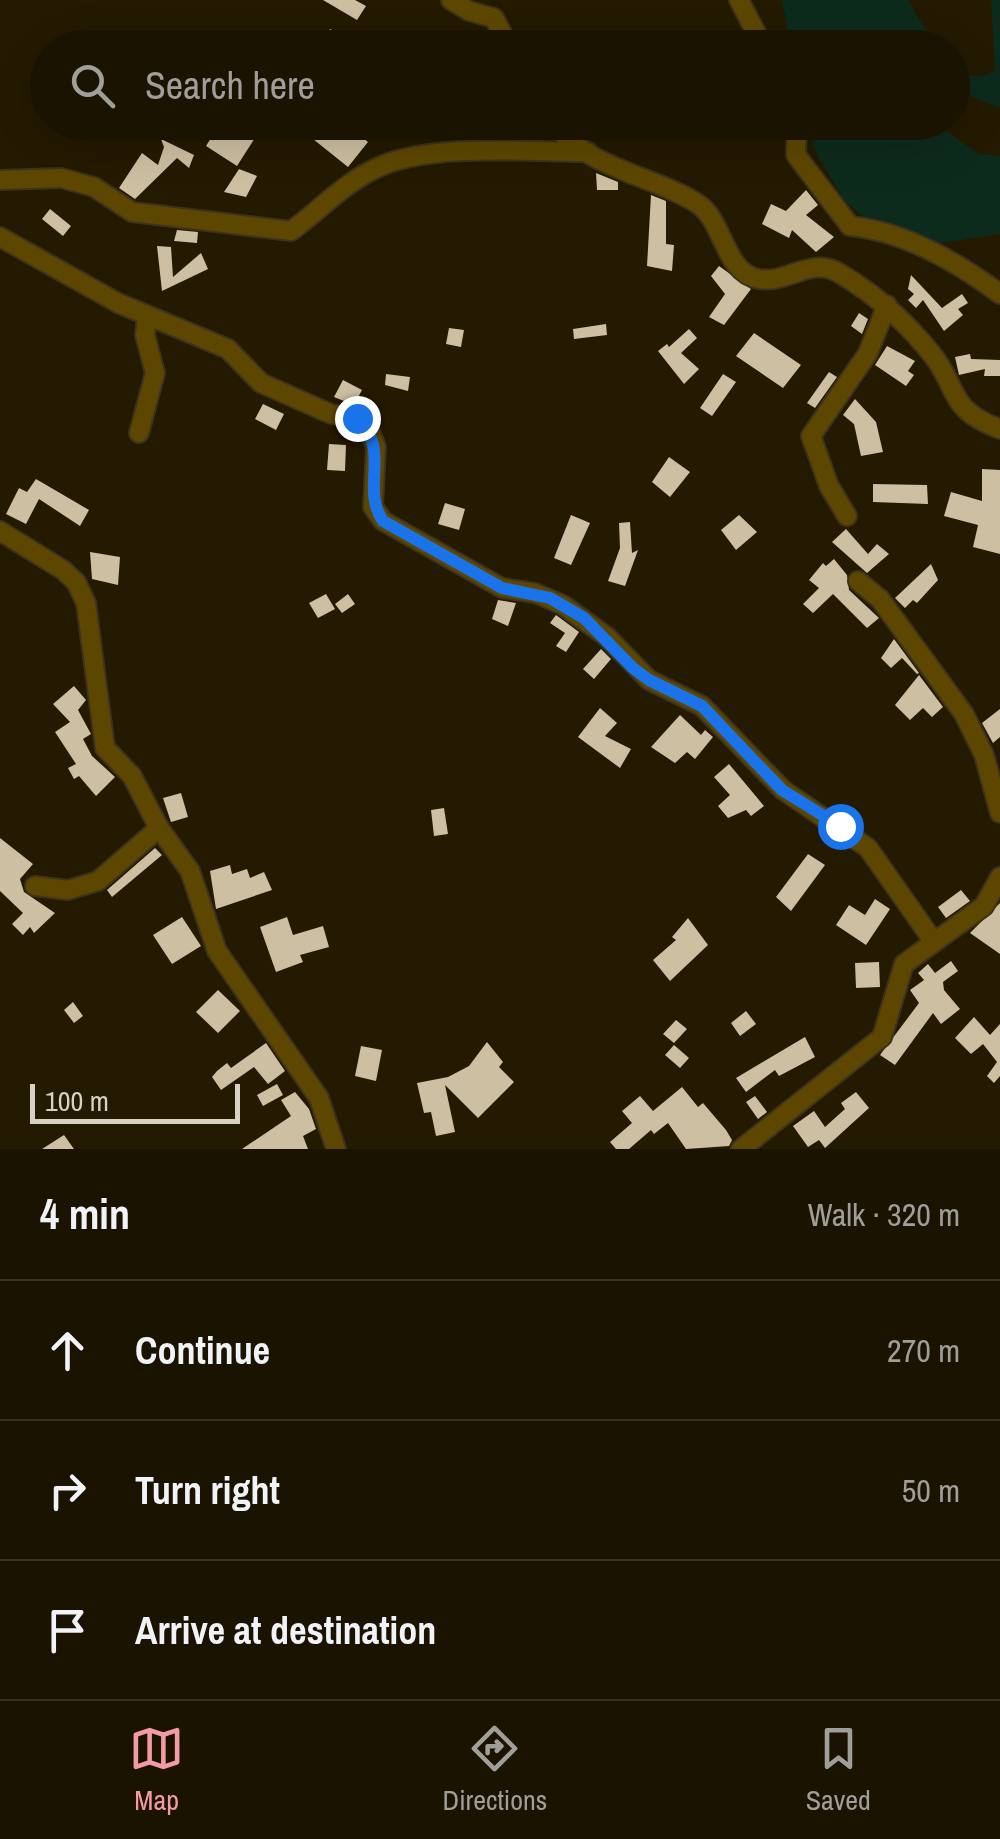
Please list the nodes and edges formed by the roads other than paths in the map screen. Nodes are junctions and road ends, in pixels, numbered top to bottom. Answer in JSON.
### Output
{"nodes":[{"id":1,"x":451,"y":0,"type":"edge"},
{"id":2,"x":740,"y":0,"type":"edge"},
{"id":3,"x":500,"y":30,"type":"edge"},
{"id":4,"x":755,"y":30,"type":"edge"},
{"id":5,"x":570,"y":140,"type":"edge"},
{"id":6,"x":797,"y":140,"type":"edge"},
{"id":7,"x":588,"y":152,"type":"junction"},
{"id":8,"x":0,"y":180,"type":"edge"},
{"id":9,"x":0,"y":237,"type":"edge"},
{"id":10,"x":1000,"y":294,"type":"edge"},
{"id":11,"x":887,"y":305,"type":"junction"},
{"id":12,"x":147,"y":316,"type":"junction"},
{"id":13,"x":1000,"y":429,"type":"edge"},
{"id":14,"x":139,"y":433,"type":"dead end"},
{"id":15,"x":847,"y":516,"type":"dead end"},
{"id":16,"x":0,"y":531,"type":"edge"},
{"id":17,"x":858,"y":581,"type":"dead end"},
{"id":18,"x":1000,"y":813,"type":"edge"},
{"id":19,"x":159,"y":828,"type":"junction"},
{"id":20,"x":1000,"y":877,"type":"edge"},
{"id":21,"x":35,"y":886,"type":"dead end"},
{"id":22,"x":934,"y":942,"type":"junction"},
{"id":23,"x":336,"y":1149,"type":"edge"},
{"id":24,"x":742,"y":1149,"type":"edge"}],
"edges":[{"from":1,"to":3,"type":"street"},
{"from":2,"to":4,"type":"street"},
{"from":5,"to":7,"type":"street"},
{"from":6,"to":10,"type":"street"},
{"from":7,"to":8,"type":"street"},
{"from":7,"to":11,"type":"street"},
{"from":9,"to":12,"type":"street"},
{"from":11,"to":13,"type":"street"},
{"from":11,"to":15,"type":"street"},
{"from":12,"to":14,"type":"street"},
{"from":12,"to":22,"type":"street"},
{"from":16,"to":19,"type":"street"},
{"from":17,"to":18,"type":"street"},
{"from":19,"to":21,"type":"street"},
{"from":19,"to":23,"type":"street"},
{"from":20,"to":22,"type":"street"},
{"from":22,"to":24,"type":"street"}]}
